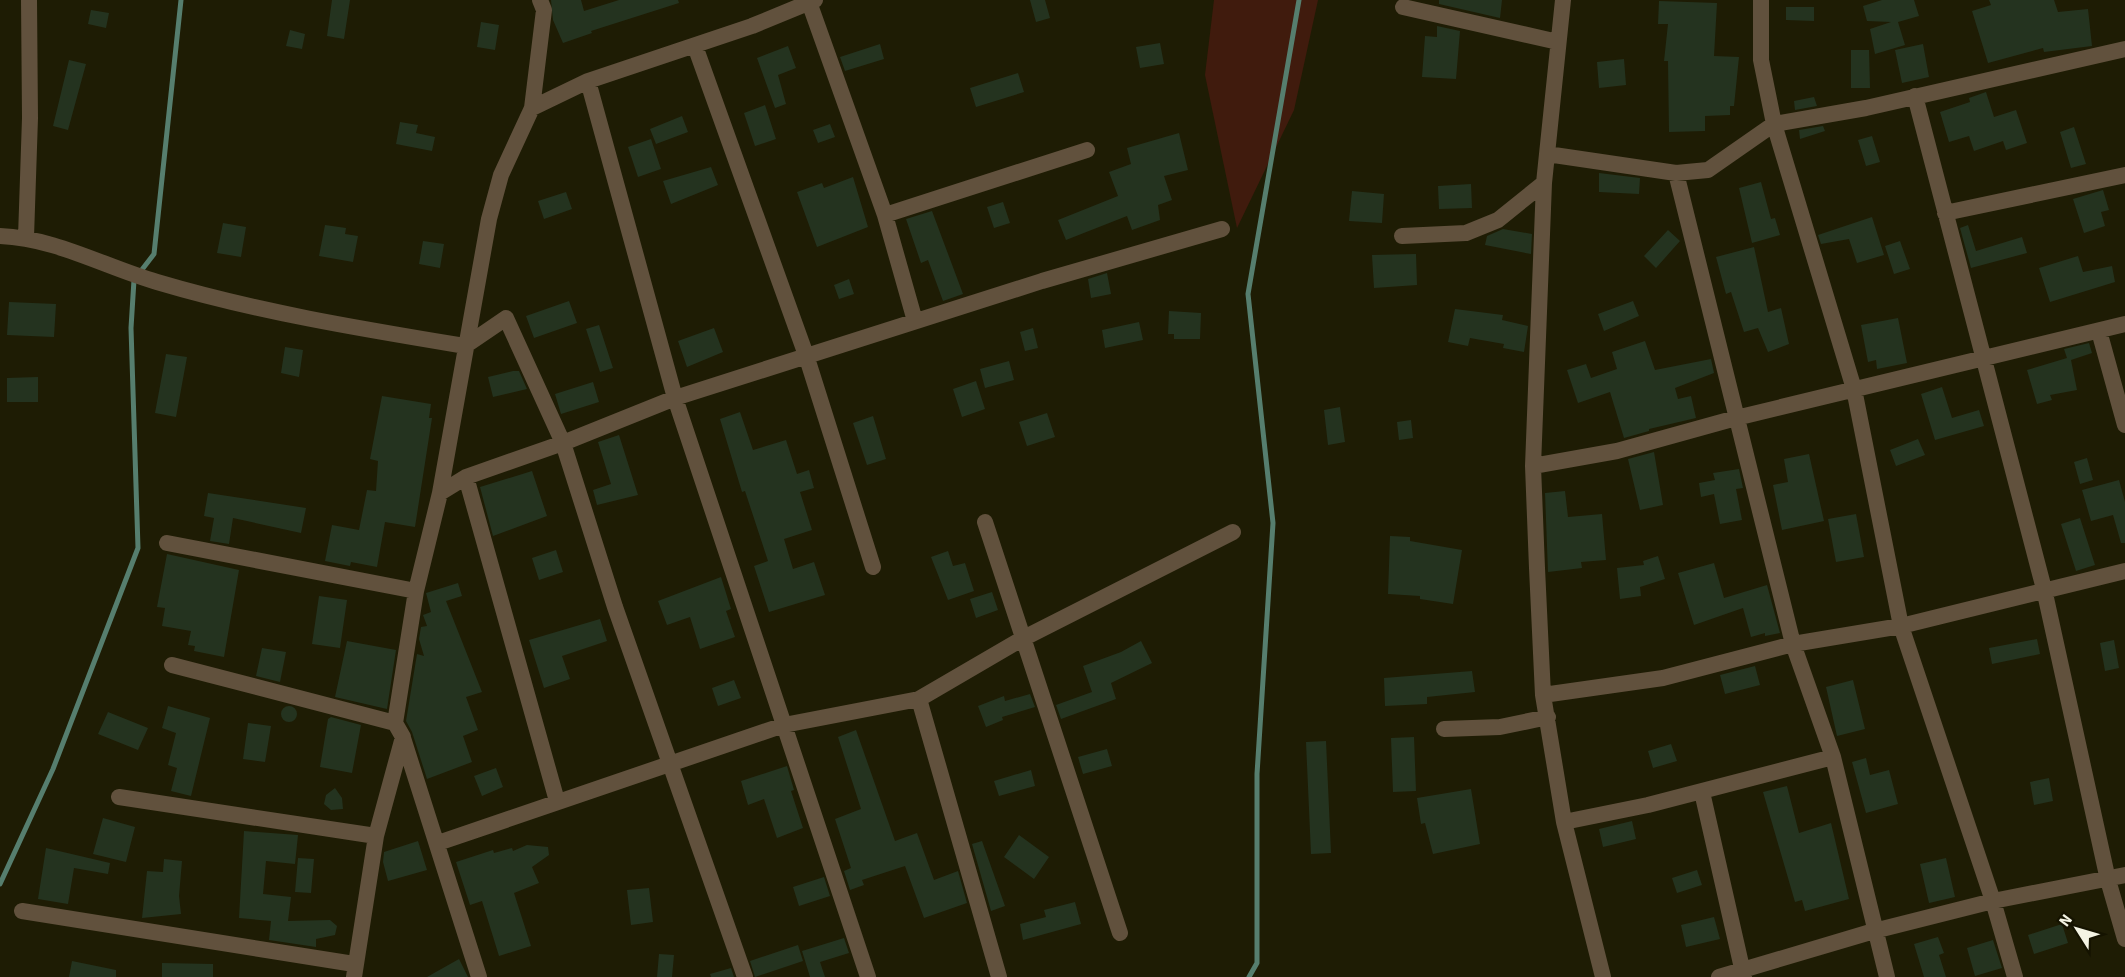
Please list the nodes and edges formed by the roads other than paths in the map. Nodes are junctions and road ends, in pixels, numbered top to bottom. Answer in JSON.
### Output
{"nodes":[{"id":1,"x":29,"y":0,"type":"edge"},
{"id":2,"x":540,"y":0,"type":"edge"},
{"id":3,"x":1563,"y":0,"type":"edge"},
{"id":4,"x":1761,"y":0,"type":"edge"},
{"id":5,"x":812,"y":1,"type":"edge"},
{"id":6,"x":1403,"y":6,"type":"dead end"},
{"id":7,"x":1558,"y":42,"type":"junction"},
{"id":8,"x":695,"y":46,"type":"junction"},
{"id":9,"x":2125,"y":49,"type":"edge"},
{"id":10,"x":588,"y":81,"type":"junction"},
{"id":11,"x":1915,"y":96,"type":"junction"},
{"id":12,"x":532,"y":108,"type":"junction"},
{"id":13,"x":1774,"y":124,"type":"junction"},
{"id":14,"x":1087,"y":150,"type":"dead end"},
{"id":15,"x":1547,"y":154,"type":"junction"},
{"id":16,"x":1676,"y":173,"type":"junction"},
{"id":17,"x":2125,"y":175,"type":"edge"},
{"id":18,"x":1544,"y":183,"type":"junction"},
{"id":19,"x":1945,"y":213,"type":"junction"},
{"id":20,"x":885,"y":215,"type":"junction"},
{"id":21,"x":1222,"y":229,"type":"dead end"},
{"id":22,"x":0,"y":236,"type":"edge"},
{"id":23,"x":1402,"y":236,"type":"dead end"},
{"id":24,"x":26,"y":237,"type":"junction"},
{"id":25,"x":915,"y":321,"type":"junction"},
{"id":26,"x":2125,"y":324,"type":"edge"},
{"id":27,"x":2099,"y":331,"type":"junction"},
{"id":28,"x":465,"y":346,"type":"junction"},
{"id":29,"x":806,"y":355,"type":"junction"},
{"id":30,"x":1983,"y":360,"type":"junction"},
{"id":31,"x":1854,"y":389,"type":"junction"},
{"id":32,"x":675,"y":398,"type":"junction"},
{"id":33,"x":1736,"y":418,"type":"junction"},
{"id":34,"x":2125,"y":425,"type":"edge"},
{"id":35,"x":563,"y":443,"type":"junction"},
{"id":36,"x":1533,"y":466,"type":"junction"},
{"id":37,"x":466,"y":477,"type":"junction"},
{"id":38,"x":440,"y":493,"type":"junction"},
{"id":39,"x":985,"y":522,"type":"dead end"},
{"id":40,"x":1233,"y":532,"type":"dead end"},
{"id":41,"x":166,"y":543,"type":"dead end"},
{"id":42,"x":873,"y":567,"type":"dead end"},
{"id":43,"x":2125,"y":570,"type":"edge"},
{"id":44,"x":2044,"y":589,"type":"junction"},
{"id":45,"x":416,"y":591,"type":"junction"},
{"id":46,"x":1900,"y":626,"type":"junction"},
{"id":47,"x":1022,"y":639,"type":"junction"},
{"id":48,"x":1793,"y":644,"type":"junction"},
{"id":49,"x":172,"y":665,"type":"dead end"},
{"id":50,"x":1543,"y":695,"type":"junction"},
{"id":51,"x":919,"y":699,"type":"junction"},
{"id":52,"x":1548,"y":717,"type":"junction"},
{"id":53,"x":784,"y":725,"type":"junction"},
{"id":54,"x":1444,"y":729,"type":"dead end"},
{"id":55,"x":399,"y":730,"type":"junction"},
{"id":56,"x":1833,"y":757,"type":"junction"},
{"id":57,"x":670,"y":762,"type":"junction"},
{"id":58,"x":1702,"y":792,"type":"junction"},
{"id":59,"x":119,"y":797,"type":"dead end"},
{"id":60,"x":557,"y":801,"type":"junction"},
{"id":61,"x":1564,"y":822,"type":"junction"},
{"id":62,"x":376,"y":836,"type":"junction"},
{"id":63,"x":438,"y":843,"type":"junction"},
{"id":64,"x":2125,"y":875,"type":"edge"},
{"id":65,"x":2108,"y":879,"type":"junction"},
{"id":66,"x":1993,"y":901,"type":"junction"},
{"id":67,"x":21,"y":911,"type":"dead end"},
{"id":68,"x":1874,"y":931,"type":"junction"},
{"id":69,"x":1120,"y":933,"type":"dead end"},
{"id":70,"x":2125,"y":939,"type":"edge"},
{"id":71,"x":354,"y":970,"type":"edge"},
{"id":72,"x":1743,"y":974,"type":"edge"},
{"id":73,"x":479,"y":977,"type":"edge"},
{"id":74,"x":745,"y":977,"type":"edge"},
{"id":75,"x":868,"y":977,"type":"edge"},
{"id":76,"x":999,"y":977,"type":"edge"},
{"id":77,"x":1603,"y":977,"type":"edge"},
{"id":78,"x":1719,"y":977,"type":"edge"},
{"id":79,"x":1887,"y":977,"type":"edge"},
{"id":80,"x":2015,"y":977,"type":"edge"}],
"edges":[{"from":1,"to":24,"type":"street"},
{"from":2,"to":12,"type":"street"},
{"from":3,"to":7,"type":"street"},
{"from":4,"to":13,"type":"street"},
{"from":5,"to":8,"type":"street"},
{"from":5,"to":20,"type":"street"},
{"from":6,"to":7,"type":"street"},
{"from":7,"to":15,"type":"street"},
{"from":8,"to":10,"type":"street"},
{"from":8,"to":29,"type":"street"},
{"from":9,"to":11,"type":"street"},
{"from":10,"to":12,"type":"street"},
{"from":10,"to":32,"type":"street"},
{"from":11,"to":13,"type":"street"},
{"from":11,"to":19,"type":"street"},
{"from":12,"to":28,"type":"street"},
{"from":13,"to":16,"type":"street"},
{"from":13,"to":31,"type":"street"},
{"from":14,"to":20,"type":"street"},
{"from":15,"to":16,"type":"street"},
{"from":15,"to":18,"type":"street"},
{"from":16,"to":33,"type":"street"},
{"from":17,"to":19,"type":"street"},
{"from":18,"to":23,"type":"street"},
{"from":18,"to":36,"type":"street"},
{"from":19,"to":30,"type":"street"},
{"from":20,"to":25,"type":"street"},
{"from":21,"to":25,"type":"street"},
{"from":22,"to":24,"type":"street"},
{"from":24,"to":28,"type":"street"},
{"from":25,"to":29,"type":"street"},
{"from":26,"to":27,"type":"street"},
{"from":27,"to":30,"type":"street"},
{"from":27,"to":34,"type":"street"},
{"from":28,"to":35,"type":"street"},
{"from":28,"to":38,"type":"street"},
{"from":29,"to":32,"type":"street"},
{"from":29,"to":42,"type":"street"},
{"from":30,"to":31,"type":"street"},
{"from":30,"to":44,"type":"street"},
{"from":31,"to":33,"type":"street"},
{"from":31,"to":46,"type":"street"},
{"from":32,"to":35,"type":"street"},
{"from":32,"to":53,"type":"street"},
{"from":33,"to":36,"type":"street"},
{"from":33,"to":48,"type":"street"},
{"from":35,"to":37,"type":"street"},
{"from":35,"to":57,"type":"street"},
{"from":36,"to":50,"type":"street"},
{"from":37,"to":38,"type":"street"},
{"from":37,"to":60,"type":"street"},
{"from":38,"to":45,"type":"street"},
{"from":39,"to":47,"type":"street"},
{"from":40,"to":47,"type":"street"},
{"from":41,"to":45,"type":"street"},
{"from":43,"to":44,"type":"street"},
{"from":44,"to":46,"type":"street"},
{"from":44,"to":65,"type":"street"},
{"from":45,"to":55,"type":"street"},
{"from":46,"to":48,"type":"street"},
{"from":46,"to":66,"type":"street"},
{"from":47,"to":51,"type":"street"},
{"from":47,"to":69,"type":"street"},
{"from":48,"to":50,"type":"street"},
{"from":48,"to":56,"type":"street"},
{"from":49,"to":55,"type":"street"},
{"from":50,"to":52,"type":"street"},
{"from":51,"to":53,"type":"street"},
{"from":51,"to":76,"type":"street"},
{"from":52,"to":54,"type":"street"},
{"from":52,"to":61,"type":"street"},
{"from":53,"to":57,"type":"street"},
{"from":53,"to":75,"type":"street"},
{"from":55,"to":62,"type":"street"},
{"from":55,"to":63,"type":"street"},
{"from":56,"to":58,"type":"street"},
{"from":56,"to":68,"type":"street"},
{"from":57,"to":60,"type":"street"},
{"from":57,"to":74,"type":"street"},
{"from":58,"to":61,"type":"street"},
{"from":58,"to":72,"type":"street"},
{"from":59,"to":62,"type":"street"},
{"from":60,"to":63,"type":"street"},
{"from":61,"to":77,"type":"street"},
{"from":62,"to":71,"type":"street"},
{"from":63,"to":73,"type":"street"},
{"from":64,"to":65,"type":"street"},
{"from":65,"to":66,"type":"street"},
{"from":65,"to":70,"type":"street"},
{"from":66,"to":68,"type":"street"},
{"from":66,"to":80,"type":"street"},
{"from":67,"to":71,"type":"street"},
{"from":68,"to":72,"type":"street"},
{"from":68,"to":79,"type":"street"},
{"from":72,"to":78,"type":"street"}]}
